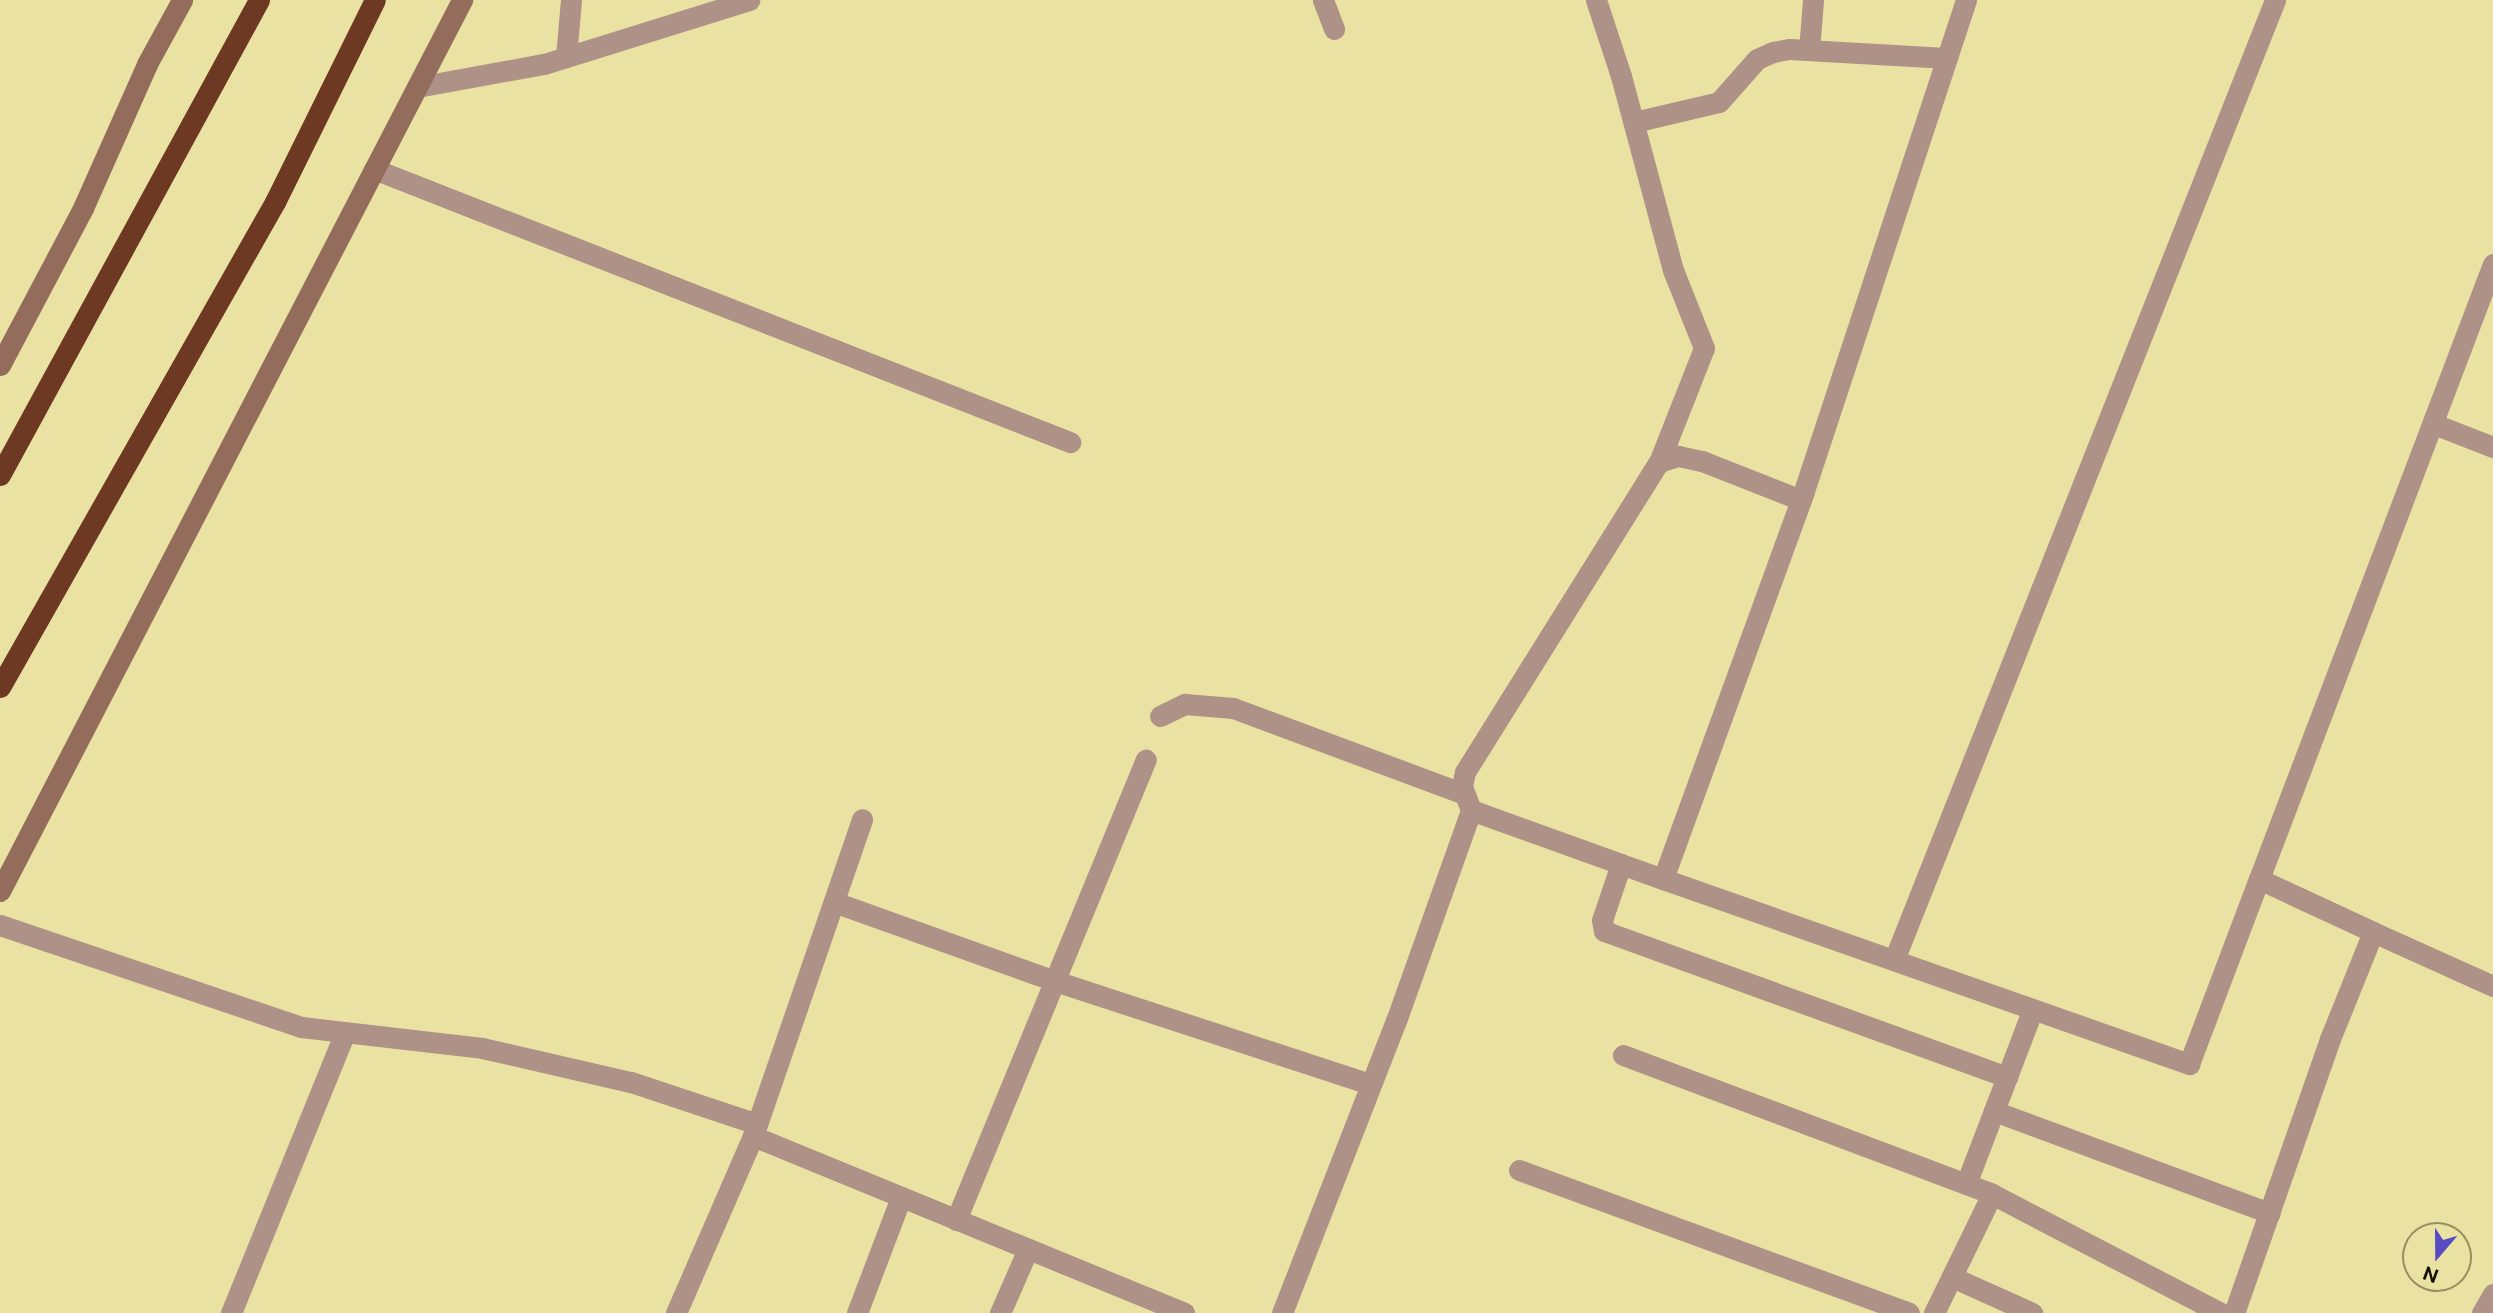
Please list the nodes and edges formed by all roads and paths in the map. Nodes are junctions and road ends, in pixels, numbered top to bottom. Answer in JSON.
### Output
{"nodes":[{"id":1,"x":182,"y":0,"type":"edge"},
{"id":2,"x":259,"y":0,"type":"edge"},
{"id":3,"x":374,"y":0,"type":"edge"},
{"id":4,"x":571,"y":0,"type":"edge"},
{"id":5,"x":749,"y":0,"type":"edge"},
{"id":6,"x":1323,"y":0,"type":"edge"},
{"id":7,"x":1596,"y":0,"type":"edge"},
{"id":8,"x":1813,"y":0,"type":"edge"},
{"id":9,"x":1966,"y":0,"type":"edge"},
{"id":10,"x":2275,"y":0,"type":"edge"},
{"id":11,"x":458,"y":7,"type":"edge"},
{"id":12,"x":1334,"y":29,"type":"dead end"},
{"id":13,"x":1809,"y":50,"type":"junction"},
{"id":14,"x":566,"y":57,"type":"junction"},
{"id":15,"x":1947,"y":58,"type":"junction"},
{"id":16,"x":416,"y":87,"type":"junction"},
{"id":17,"x":1634,"y":122,"type":"junction"},
{"id":18,"x":374,"y":169,"type":"junction"},
{"id":19,"x":2493,"y":264,"type":"edge"},
{"id":20,"x":0,"y":365,"type":"edge"},
{"id":21,"x":2434,"y":424,"type":"junction"},
{"id":22,"x":1070,"y":442,"type":"dead end"},
{"id":23,"x":2493,"y":447,"type":"edge"},
{"id":24,"x":1659,"y":462,"type":"junction"},
{"id":25,"x":0,"y":475,"type":"edge"},
{"id":26,"x":1801,"y":500,"type":"junction"},
{"id":27,"x":0,"y":687,"type":"edge"},
{"id":28,"x":1160,"y":716,"type":"dead end"},
{"id":29,"x":1146,"y":760,"type":"dead end"},
{"id":30,"x":1467,"y":802,"type":"junction"},
{"id":31,"x":862,"y":819,"type":"dead end"},
{"id":32,"x":1621,"y":864,"type":"junction"},
{"id":33,"x":1663,"y":879,"type":"junction"},
{"id":34,"x":2259,"y":879,"type":"junction"},
{"id":35,"x":0,"y":891,"type":"edge"},
{"id":36,"x":834,"y":902,"type":"junction"},
{"id":37,"x":0,"y":925,"type":"edge"},
{"id":38,"x":2373,"y":932,"type":"junction"},
{"id":39,"x":1894,"y":960,"type":"junction"},
{"id":40,"x":1055,"y":981,"type":"junction"},
{"id":41,"x":2492,"y":981,"type":"edge"},
{"id":42,"x":2032,"y":1009,"type":"junction"},
{"id":43,"x":344,"y":1035,"type":"junction"},
{"id":44,"x":1623,"y":1055,"type":"dead end"},
{"id":45,"x":2007,"y":1077,"type":"junction"},
{"id":46,"x":1371,"y":1084,"type":"junction"},
{"id":47,"x":1994,"y":1111,"type":"junction"},
{"id":48,"x":755,"y":1130,"type":"junction"},
{"id":49,"x":1518,"y":1170,"type":"dead end"},
{"id":50,"x":1966,"y":1184,"type":"junction"},
{"id":51,"x":1992,"y":1194,"type":"junction"},
{"id":52,"x":901,"y":1197,"type":"junction"},
{"id":53,"x":2270,"y":1213,"type":"junction"},
{"id":54,"x":956,"y":1220,"type":"junction"},
{"id":55,"x":1028,"y":1249,"type":"junction"},
{"id":56,"x":1952,"y":1276,"type":"junction"},
{"id":57,"x":2493,"y":1294,"type":"edge"},
{"id":58,"x":231,"y":1313,"type":"edge"},
{"id":59,"x":676,"y":1313,"type":"edge"},
{"id":60,"x":857,"y":1313,"type":"edge"},
{"id":61,"x":1000,"y":1313,"type":"edge"},
{"id":62,"x":1184,"y":1313,"type":"edge"},
{"id":63,"x":1282,"y":1313,"type":"edge"},
{"id":64,"x":1909,"y":1313,"type":"edge"},
{"id":65,"x":1934,"y":1313,"type":"edge"},
{"id":66,"x":2032,"y":1313,"type":"edge"},
{"id":67,"x":2221,"y":1313,"type":"edge"},
{"id":68,"x":2234,"y":1313,"type":"edge"},
{"id":69,"x":2483,"y":1313,"type":"edge"}],
"edges":[{"from":1,"to":20,"type":"street"},
{"from":2,"to":25,"type":"highway"},
{"from":3,"to":27,"type":"highway"},
{"from":4,"to":14,"type":"street"},
{"from":5,"to":14,"type":"street"},
{"from":6,"to":12,"type":"street"},
{"from":7,"to":17,"type":"street"},
{"from":8,"to":13,"type":"street"},
{"from":9,"to":15,"type":"street"},
{"from":10,"to":39,"type":"street"},
{"from":11,"to":16,"type":"street"},
{"from":13,"to":15,"type":"street"},
{"from":13,"to":17,"type":"street"},
{"from":14,"to":16,"type":"street"},
{"from":15,"to":26,"type":"street"},
{"from":16,"to":18,"type":"street"},
{"from":17,"to":24,"type":"street"},
{"from":18,"to":22,"type":"street"},
{"from":18,"to":35,"type":"street"},
{"from":19,"to":21,"type":"street"},
{"from":21,"to":23,"type":"street"},
{"from":21,"to":34,"type":"street"},
{"from":24,"to":26,"type":"street"},
{"from":24,"to":30,"type":"street"},
{"from":26,"to":33,"type":"street"},
{"from":28,"to":30,"type":"street"},
{"from":29,"to":40,"type":"street"},
{"from":30,"to":32,"type":"street"},
{"from":30,"to":46,"type":"street"},
{"from":31,"to":36,"type":"street"},
{"from":32,"to":33,"type":"street"},
{"from":32,"to":45,"type":"street"},
{"from":33,"to":39,"type":"street"},
{"from":34,"to":38,"type":"street"},
{"from":34,"to":42,"type":"street"},
{"from":36,"to":40,"type":"street"},
{"from":36,"to":48,"type":"street"},
{"from":37,"to":43,"type":"street"},
{"from":38,"to":41,"type":"street"},
{"from":38,"to":53,"type":"street"},
{"from":39,"to":42,"type":"street"},
{"from":40,"to":46,"type":"street"},
{"from":40,"to":54,"type":"street"},
{"from":42,"to":45,"type":"street"},
{"from":43,"to":48,"type":"street"},
{"from":43,"to":58,"type":"street"},
{"from":44,"to":50,"type":"street"},
{"from":45,"to":47,"type":"street"},
{"from":46,"to":63,"type":"street"},
{"from":47,"to":50,"type":"street"},
{"from":47,"to":53,"type":"street"},
{"from":48,"to":52,"type":"street"},
{"from":48,"to":59,"type":"street"},
{"from":49,"to":64,"type":"street"},
{"from":50,"to":51,"type":"street"},
{"from":51,"to":56,"type":"street"},
{"from":51,"to":67,"type":"street"},
{"from":52,"to":54,"type":"street"},
{"from":52,"to":60,"type":"street"},
{"from":53,"to":68,"type":"street"},
{"from":54,"to":55,"type":"street"},
{"from":55,"to":61,"type":"street"},
{"from":55,"to":62,"type":"street"},
{"from":56,"to":65,"type":"street"},
{"from":56,"to":66,"type":"street"},
{"from":57,"to":69,"type":"street"}]}
